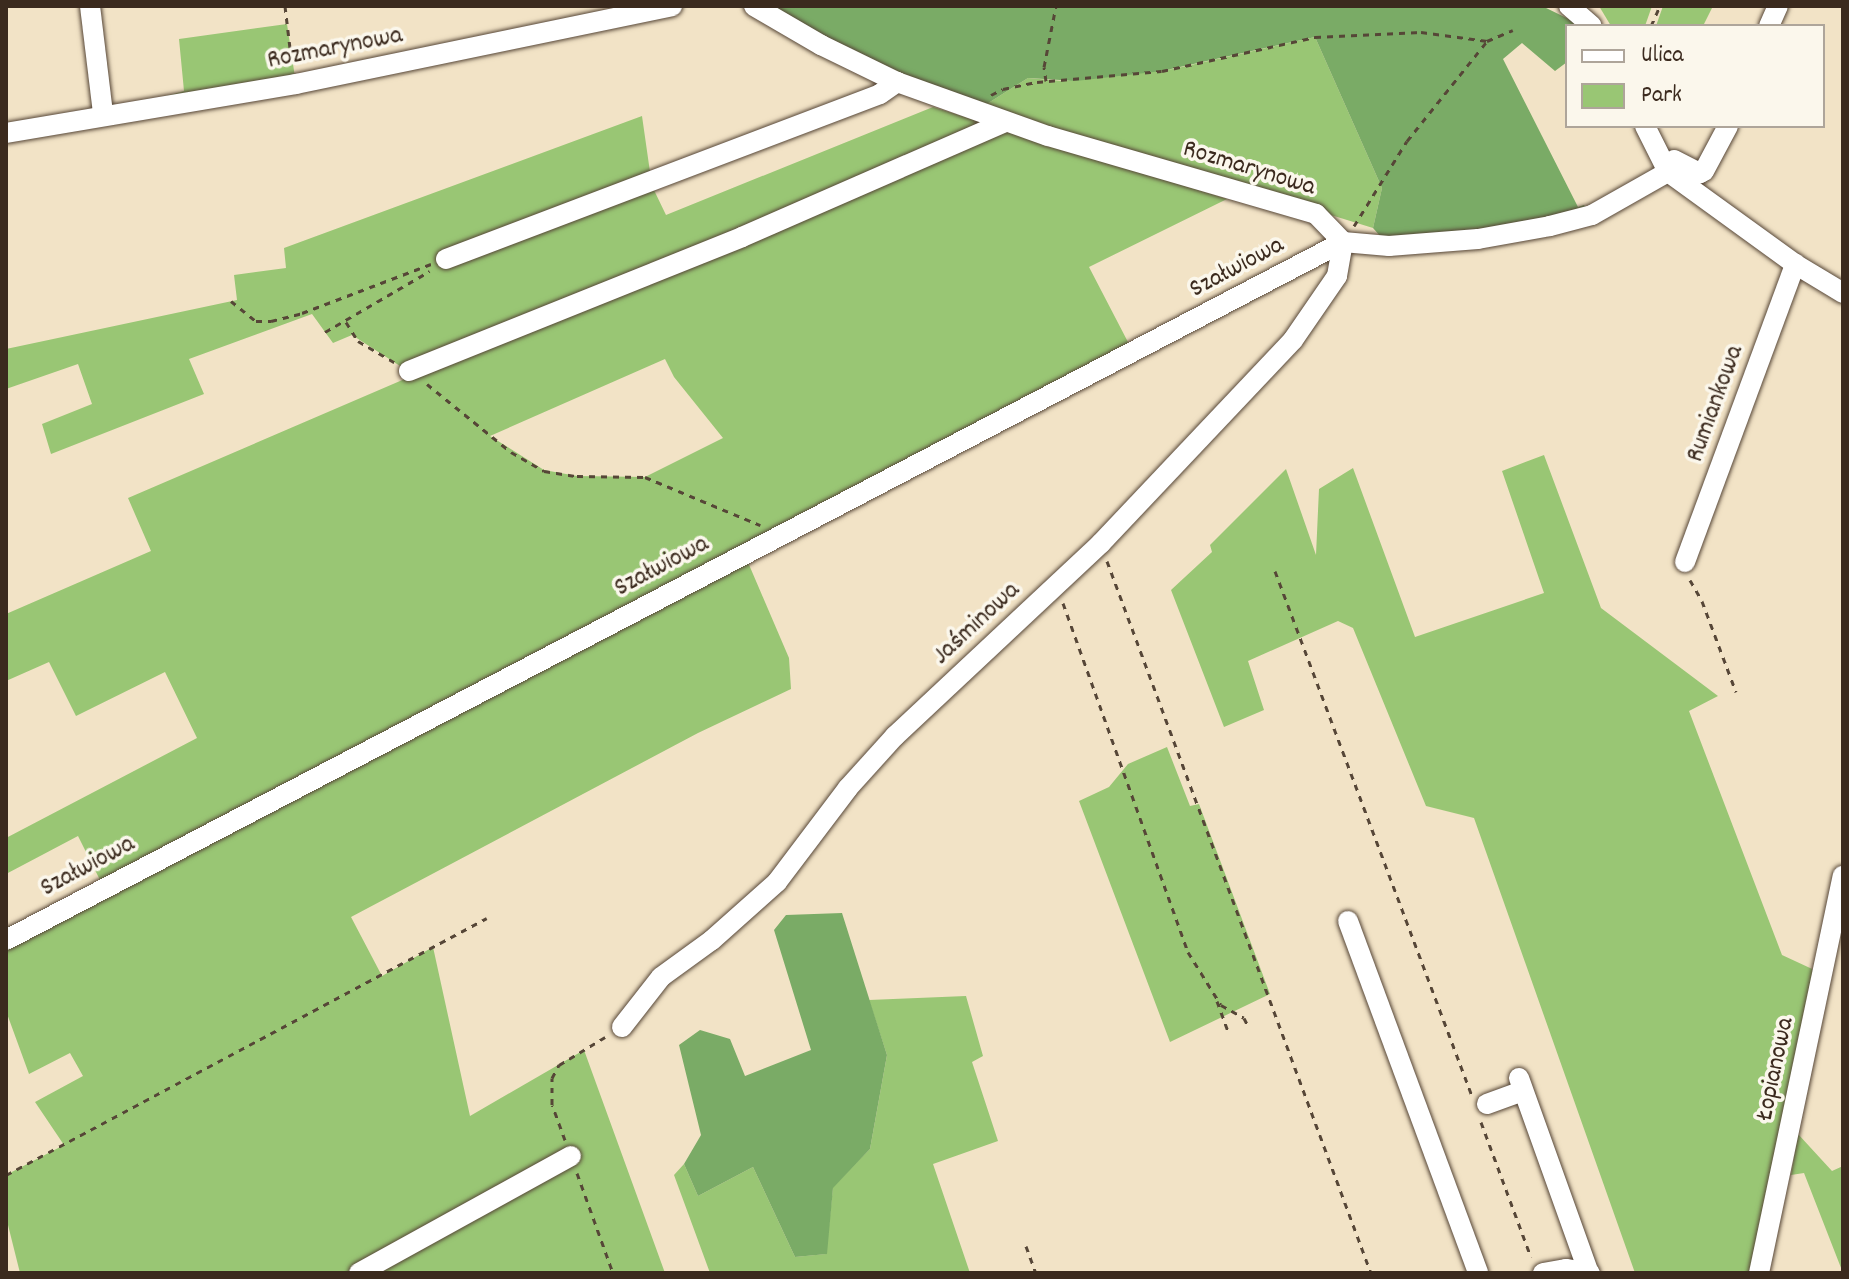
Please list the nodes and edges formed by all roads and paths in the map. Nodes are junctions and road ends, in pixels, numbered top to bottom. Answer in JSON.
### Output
{"nodes":[{"id":1,"x":90,"y":6,"type":"edge"},
{"id":2,"x":285,"y":6,"type":"edge"},
{"id":3,"x":672,"y":6,"type":"edge"},
{"id":4,"x":754,"y":6,"type":"edge"},
{"id":5,"x":1056,"y":6,"type":"edge"},
{"id":6,"x":1574,"y":7,"type":"edge"},
{"id":7,"x":1590,"y":24,"type":"edge"},
{"id":8,"x":1513,"y":30,"type":"dead end"},
{"id":9,"x":1487,"y":41,"type":"junction"},
{"id":10,"x":1046,"y":81,"type":"junction"},
{"id":11,"x":897,"y":82,"type":"junction"},
{"id":12,"x":296,"y":84,"type":"junction"},
{"id":13,"x":973,"y":112,"type":"junction"},
{"id":14,"x":103,"y":114,"type":"junction"},
{"id":15,"x":1005,"y":122,"type":"junction"},
{"id":16,"x":1646,"y":128,"type":"edge"},
{"id":17,"x":1727,"y":128,"type":"edge"},
{"id":18,"x":6,"y":133,"type":"edge"},
{"id":19,"x":1668,"y":172,"type":"junction"},
{"id":20,"x":1343,"y":242,"type":"junction"},
{"id":21,"x":446,"y":259,"type":"junction"},
{"id":22,"x":1795,"y":264,"type":"junction"},
{"id":23,"x":1843,"y":293,"type":"edge"},
{"id":24,"x":231,"y":301,"type":"dead end"},
{"id":25,"x":346,"y":322,"type":"junction"},
{"id":26,"x":325,"y":332,"type":"dead end"},
{"id":27,"x":409,"y":371,"type":"junction"},
{"id":28,"x":781,"y":534,"type":"junction"},
{"id":29,"x":1101,"y":543,"type":"junction"},
{"id":30,"x":1685,"y":562,"type":"joint"},
{"id":31,"x":1275,"y":571,"type":"dead end"},
{"id":32,"x":1056,"y":585,"type":"junction"},
{"id":33,"x":1736,"y":692,"type":"dead end"},
{"id":34,"x":1843,"y":876,"type":"edge"},
{"id":35,"x":487,"y":918,"type":"dead end"},
{"id":36,"x":1348,"y":921,"type":"dead end"},
{"id":37,"x":6,"y":940,"type":"edge"},
{"id":38,"x":1216,"y":997,"type":"junction"},
{"id":39,"x":1247,"y":1024,"type":"dead end"},
{"id":40,"x":622,"y":1027,"type":"dead end"},
{"id":41,"x":1228,"y":1032,"type":"dead end"},
{"id":42,"x":1481,"y":1110,"type":"junction"},
{"id":43,"x":571,"y":1156,"type":"dead end"},
{"id":44,"x":6,"y":1175,"type":"edge"},
{"id":45,"x":1026,"y":1246,"type":"dead end"},
{"id":46,"x":1538,"y":1267,"type":"edge"},
{"id":47,"x":359,"y":1273,"type":"edge"},
{"id":48,"x":1036,"y":1273,"type":"edge"},
{"id":49,"x":1371,"y":1273,"type":"edge"},
{"id":50,"x":1478,"y":1273,"type":"edge"},
{"id":51,"x":1590,"y":1273,"type":"edge"},
{"id":52,"x":1759,"y":1273,"type":"edge"}],
"edges":[{"from":1,"to":14,"type":"street"},
{"from":2,"to":12,"type":"path"},
{"from":3,"to":12,"type":"street","name":"Rozmarynowa"},
{"from":4,"to":11,"type":"street","name":"Rozmarynowa"},
{"from":5,"to":10,"type":"path"},
{"from":6,"to":7,"type":"street"},
{"from":8,"to":9,"type":"path"},
{"from":9,"to":10,"type":"path"},
{"from":9,"to":20,"type":"path"},
{"from":10,"to":13,"type":"path"},
{"from":11,"to":13,"type":"street","name":"Rozmarynowa"},
{"from":11,"to":21,"type":"street"},
{"from":12,"to":14,"type":"street","name":"Rozmarynowa"},
{"from":13,"to":15,"type":"street","name":"Rozmarynowa"},
{"from":14,"to":18,"type":"street","name":"Rozmarynowa"},
{"from":15,"to":20,"type":"street","name":"Rozmarynowa"},
{"from":15,"to":27,"type":"street"},
{"from":16,"to":19,"type":"street"},
{"from":17,"to":19,"type":"street"},
{"from":19,"to":20,"type":"street"},
{"from":19,"to":22,"type":"street"},
{"from":20,"to":28,"type":"street","name":"Szałwiowa"},
{"from":20,"to":29,"type":"street","name":"Jaśminowa"},
{"from":21,"to":24,"type":"path"},
{"from":21,"to":25,"type":"path"},
{"from":22,"to":23,"type":"street"},
{"from":22,"to":30,"type":"street","name":"Rumiankowa"},
{"from":25,"to":26,"type":"path"},
{"from":25,"to":27,"type":"path"},
{"from":27,"to":28,"type":"path"},
{"from":28,"to":37,"type":"street","name":"Szałwiowa"},
{"from":29,"to":32,"type":"street","name":"Jaśminowa"},
{"from":29,"to":49,"type":"path"},
{"from":30,"to":33,"type":"path"},
{"from":31,"to":42,"type":"path"},
{"from":32,"to":38,"type":"path"},
{"from":32,"to":40,"type":"street","name":"Jaśminowa"},
{"from":34,"to":52,"type":"street","name":"Łopianowa"},
{"from":35,"to":44,"type":"path"},
{"from":36,"to":50,"type":"street"},
{"from":38,"to":39,"type":"path"},
{"from":38,"to":41,"type":"path"},
{"from":42,"to":46,"type":"path"},
{"from":42,"to":51,"type":"street"},
{"from":43,"to":47,"type":"street"},
{"from":45,"to":48,"type":"path"},
{"from":46,"to":51,"type":"street"}]}
